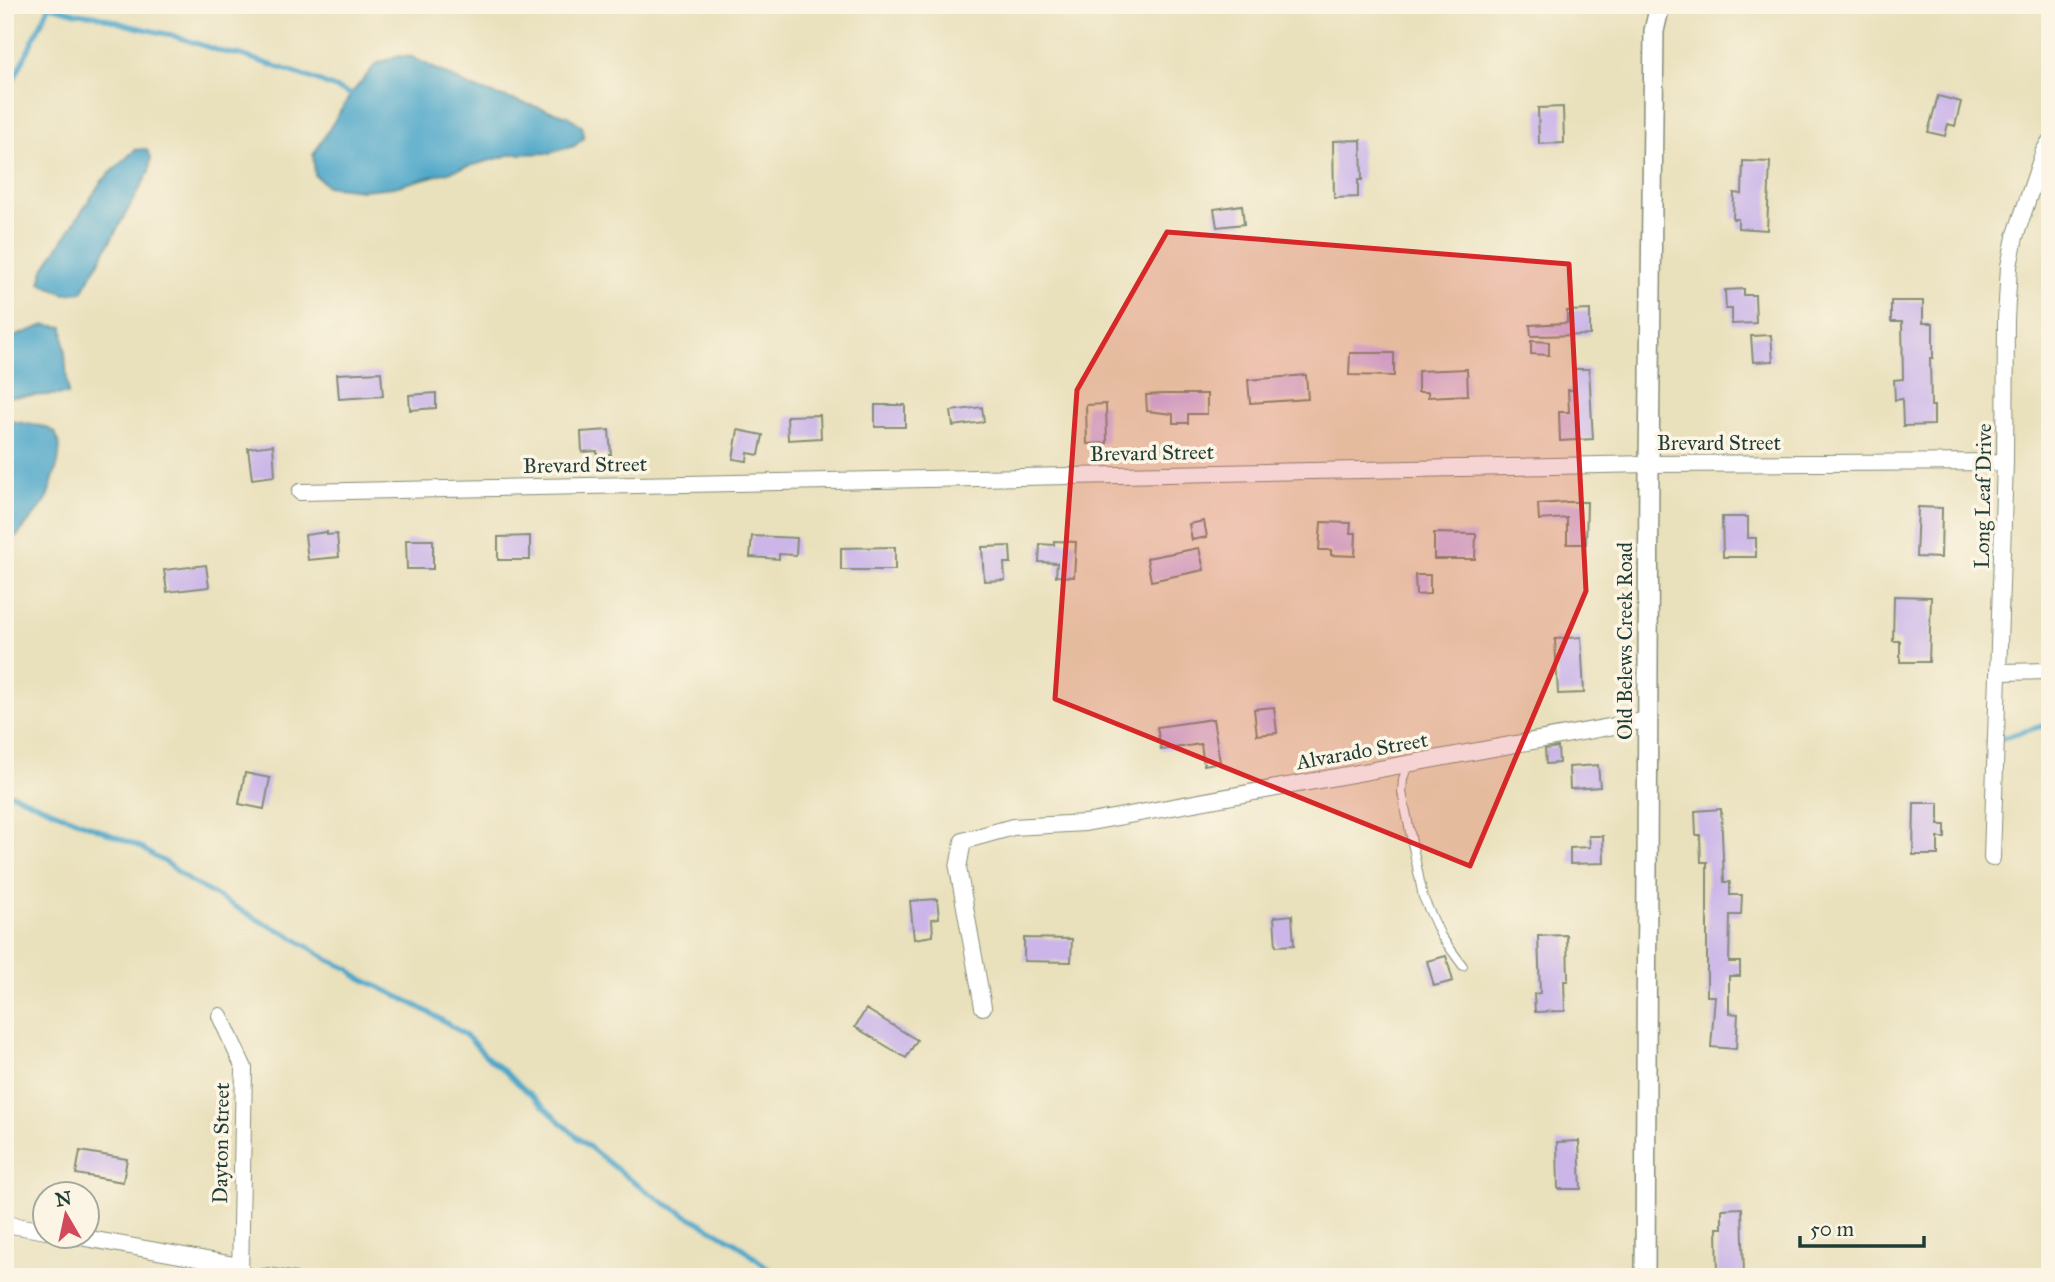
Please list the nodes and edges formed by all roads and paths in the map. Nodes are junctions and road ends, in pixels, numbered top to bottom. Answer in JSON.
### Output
{"nodes":[{"id":1,"x":1660,"y":5,"type":"edge"},
{"id":2,"x":2050,"y":141,"type":"edge"},
{"id":3,"x":2006,"y":462,"type":"junction"},
{"id":4,"x":1649,"y":464,"type":"junction"},
{"id":5,"x":300,"y":492,"type":"dead end"},
{"id":6,"x":2050,"y":671,"type":"edge"},
{"id":7,"x":1999,"y":672,"type":"junction"},
{"id":8,"x":1647,"y":720,"type":"junction"},
{"id":9,"x":1408,"y":764,"type":"junction"},
{"id":10,"x":1993,"y":858,"type":"dead end"},
{"id":11,"x":1463,"y":966,"type":"dead end"},
{"id":12,"x":983,"y":1007,"type":"dead end"},
{"id":13,"x":220,"y":1016,"type":"dead end"},
{"id":14,"x":5,"y":1224,"type":"edge"},
{"id":15,"x":32,"y":1229,"type":"edge"},
{"id":16,"x":102,"y":1243,"type":"edge"},
{"id":17,"x":241,"y":1273,"type":"edge"},
{"id":18,"x":296,"y":1277,"type":"edge"},
{"id":19,"x":1645,"y":1277,"type":"edge"}],
"edges":[{"from":1,"to":4,"type":"street","name":"Old Belews Creek Road"},
{"from":2,"to":3,"type":"street","name":"Long Leaf Drive"},
{"from":3,"to":4,"type":"street","name":"Brevard Street"},
{"from":3,"to":7,"type":"street","name":"Long Leaf Drive"},
{"from":4,"to":5,"type":"street","name":"Brevard Street"},
{"from":4,"to":8,"type":"street","name":"Old Belews Creek Road"},
{"from":6,"to":7,"type":"street"},
{"from":7,"to":10,"type":"street","name":"Long Leaf Drive"},
{"from":8,"to":9,"type":"street","name":"Alvarado Street"},
{"from":8,"to":19,"type":"street","name":"Old Belews Creek Road"},
{"from":9,"to":11,"type":"lane"},
{"from":9,"to":12,"type":"street","name":"Alvarado Street"},
{"from":13,"to":17,"type":"street","name":"Dayton Street"},
{"from":14,"to":15,"type":"street"},
{"from":16,"to":17,"type":"street"},
{"from":17,"to":18,"type":"lane"}]}
